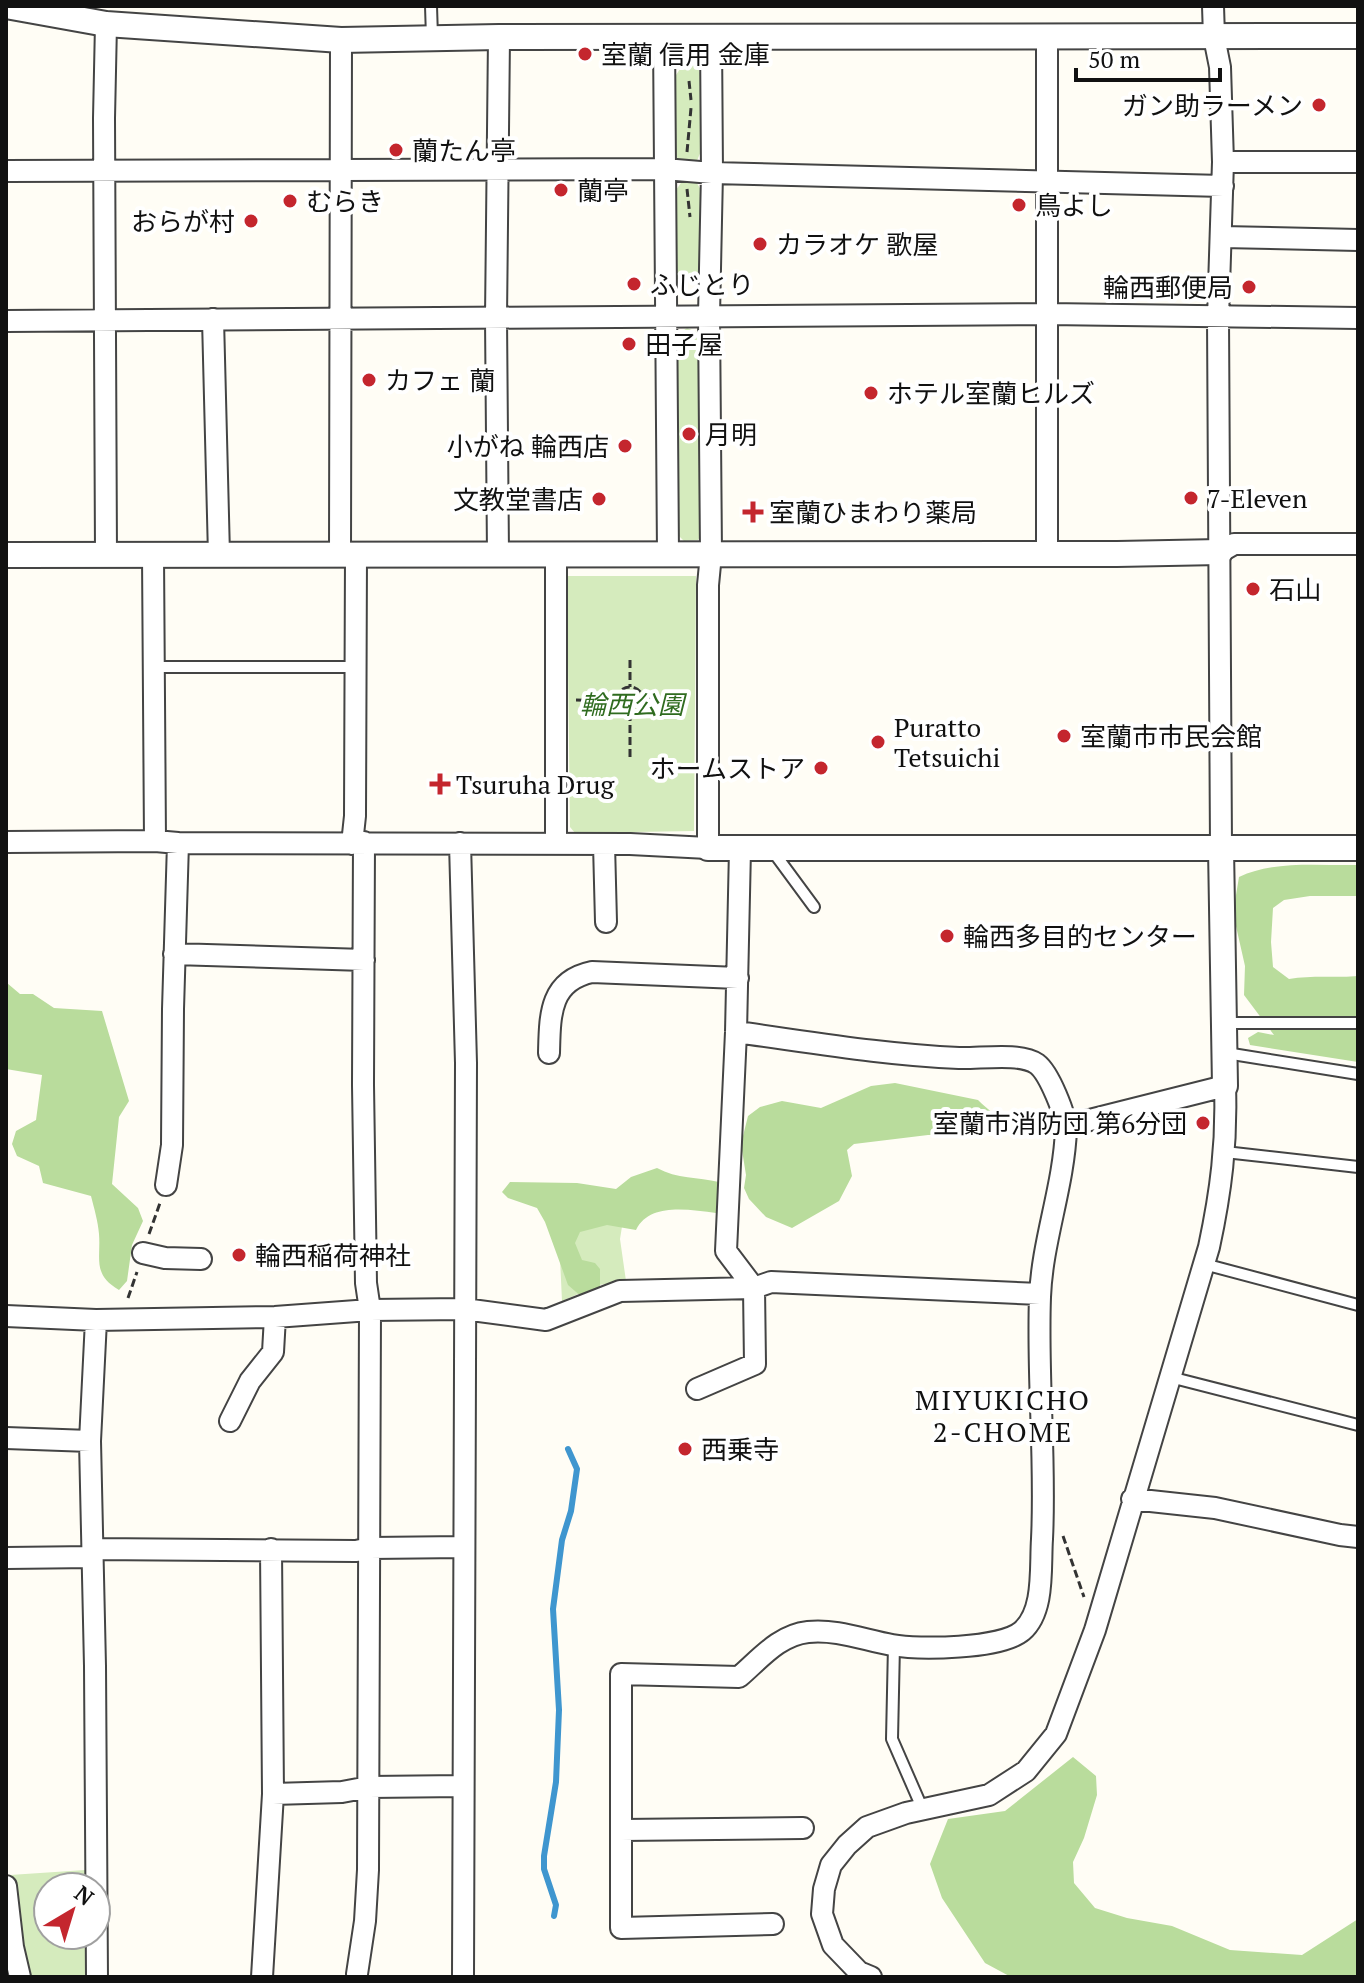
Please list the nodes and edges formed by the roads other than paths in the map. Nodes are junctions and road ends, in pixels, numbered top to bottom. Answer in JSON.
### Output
{"nodes":[{"id":1,"x":6,"y":6,"type":"edge"},
{"id":2,"x":431,"y":6,"type":"edge"},
{"id":3,"x":1213,"y":6,"type":"edge"},
{"id":4,"x":106,"y":24,"type":"junction"},
{"id":5,"x":1358,"y":36,"type":"edge"},
{"id":6,"x":432,"y":37,"type":"junction"},
{"id":7,"x":499,"y":37,"type":"junction"},
{"id":8,"x":711,"y":37,"type":"junction"},
{"id":9,"x":1047,"y":37,"type":"junction"},
{"id":10,"x":1214,"y":37,"type":"junction"},
{"id":11,"x":664,"y":38,"type":"junction"},
{"id":12,"x":341,"y":40,"type":"junction"},
{"id":13,"x":1223,"y":162,"type":"junction"},
{"id":14,"x":1358,"y":162,"type":"edge"},
{"id":15,"x":104,"y":169,"type":"junction"},
{"id":16,"x":664,"y":169,"type":"junction"},
{"id":17,"x":498,"y":170,"type":"junction"},
{"id":18,"x":6,"y":171,"type":"edge"},
{"id":19,"x":339,"y":171,"type":"junction"},
{"id":20,"x":712,"y":173,"type":"junction"},
{"id":21,"x":1048,"y":181,"type":"junction"},
{"id":22,"x":1223,"y":186,"type":"junction"},
{"id":23,"x":1222,"y":237,"type":"junction"},
{"id":24,"x":1358,"y":240,"type":"edge"},
{"id":25,"x":1048,"y":314,"type":"junction"},
{"id":26,"x":709,"y":316,"type":"junction"},
{"id":27,"x":668,"y":317,"type":"junction"},
{"id":28,"x":496,"y":318,"type":"junction"},
{"id":29,"x":1218,"y":318,"type":"junction"},
{"id":30,"x":1358,"y":318,"type":"edge"},
{"id":31,"x":213,"y":319,"type":"junction"},
{"id":32,"x":104,"y":320,"type":"junction"},
{"id":33,"x":342,"y":320,"type":"junction"},
{"id":34,"x":6,"y":321,"type":"edge"},
{"id":35,"x":1358,"y":544,"type":"edge"},
{"id":36,"x":1220,"y":552,"type":"junction"},
{"id":37,"x":668,"y":554,"type":"junction"},
{"id":38,"x":711,"y":554,"type":"junction"},
{"id":39,"x":1047,"y":554,"type":"junction"},
{"id":40,"x":6,"y":555,"type":"edge"},
{"id":41,"x":106,"y":555,"type":"junction"},
{"id":42,"x":153,"y":555,"type":"junction"},
{"id":43,"x":219,"y":555,"type":"junction"},
{"id":44,"x":348,"y":555,"type":"junction"},
{"id":45,"x":498,"y":555,"type":"junction"},
{"id":46,"x":556,"y":555,"type":"junction"},
{"id":47,"x":154,"y":667,"type":"junction"},
{"id":48,"x":355,"y":667,"type":"junction"},
{"id":49,"x":155,"y":841,"type":"junction"},
{"id":50,"x":6,"y":842,"type":"edge"},
{"id":51,"x":178,"y":843,"type":"junction"},
{"id":52,"x":358,"y":843,"type":"junction"},
{"id":53,"x":460,"y":843,"type":"junction"},
{"id":54,"x":556,"y":844,"type":"junction"},
{"id":55,"x":604,"y":844,"type":"junction"},
{"id":56,"x":708,"y":848,"type":"junction"},
{"id":57,"x":1221,"y":848,"type":"junction"},
{"id":58,"x":1358,"y":848,"type":"edge"},
{"id":59,"x":740,"y":849,"type":"junction"},
{"id":60,"x":771,"y":849,"type":"junction"},
{"id":61,"x":814,"y":907,"type":"dead end"},
{"id":62,"x":606,"y":922,"type":"dead end"},
{"id":63,"x":174,"y":954,"type":"junction"},
{"id":64,"x":364,"y":960,"type":"junction"},
{"id":65,"x":738,"y":978,"type":"junction"},
{"id":66,"x":1225,"y":1023,"type":"junction"},
{"id":67,"x":1358,"y":1023,"type":"edge"},
{"id":68,"x":736,"y":1032,"type":"junction"},
{"id":69,"x":1224,"y":1052,"type":"junction"},
{"id":70,"x":549,"y":1053,"type":"dead end"},
{"id":71,"x":1358,"y":1074,"type":"edge"},
{"id":72,"x":1225,"y":1086,"type":"junction"},
{"id":73,"x":1066,"y":1126,"type":"junction"},
{"id":74,"x":1225,"y":1152,"type":"junction"},
{"id":75,"x":1358,"y":1167,"type":"edge"},
{"id":76,"x":166,"y":1185,"type":"dead end"},
{"id":77,"x":143,"y":1253,"type":"dead end"},
{"id":78,"x":201,"y":1259,"type":"dead end"},
{"id":79,"x":1204,"y":1264,"type":"junction"},
{"id":80,"x":754,"y":1288,"type":"junction"},
{"id":81,"x":1040,"y":1294,"type":"junction"},
{"id":82,"x":1358,"y":1305,"type":"edge"},
{"id":83,"x":464,"y":1309,"type":"junction"},
{"id":84,"x":370,"y":1310,"type":"junction"},
{"id":85,"x":6,"y":1316,"type":"edge"},
{"id":86,"x":275,"y":1317,"type":"junction"},
{"id":87,"x":96,"y":1320,"type":"junction"},
{"id":88,"x":1170,"y":1377,"type":"junction"},
{"id":89,"x":697,"y":1389,"type":"dead end"},
{"id":90,"x":230,"y":1421,"type":"dead end"},
{"id":91,"x":1358,"y":1425,"type":"edge"},
{"id":92,"x":6,"y":1438,"type":"edge"},
{"id":93,"x":90,"y":1441,"type":"junction"},
{"id":94,"x":1132,"y":1499,"type":"junction"},
{"id":95,"x":1358,"y":1537,"type":"edge"},
{"id":96,"x":464,"y":1547,"type":"junction"},
{"id":97,"x":370,"y":1548,"type":"junction"},
{"id":98,"x":271,"y":1549,"type":"junction"},
{"id":99,"x":93,"y":1553,"type":"junction"},
{"id":100,"x":6,"y":1558,"type":"edge"},
{"id":101,"x":894,"y":1645,"type":"junction"},
{"id":102,"x":463,"y":1786,"type":"junction"},
{"id":103,"x":369,"y":1787,"type":"junction"},
{"id":104,"x":273,"y":1794,"type":"junction"},
{"id":105,"x":923,"y":1810,"type":"junction"},
{"id":106,"x":803,"y":1828,"type":"dead end"},
{"id":107,"x":622,"y":1830,"type":"junction"},
{"id":108,"x":6,"y":1886,"type":"edge"},
{"id":109,"x":773,"y":1924,"type":"dead end"},
{"id":110,"x":357,"y":1974,"type":"dead end"},
{"id":111,"x":20,"y":1977,"type":"edge"},
{"id":112,"x":97,"y":1977,"type":"edge"},
{"id":113,"x":262,"y":1977,"type":"edge"},
{"id":114,"x":463,"y":1977,"type":"edge"},
{"id":115,"x":871,"y":1977,"type":"edge"}],
"edges":[{"from":1,"to":4,"type":"street"},
{"from":2,"to":6,"type":"lane"},
{"from":3,"to":10,"type":"street"},
{"from":4,"to":12,"type":"street"},
{"from":4,"to":15,"type":"street"},
{"from":5,"to":10,"type":"street"},
{"from":6,"to":7,"type":"street"},
{"from":6,"to":12,"type":"street"},
{"from":7,"to":11,"type":"street"},
{"from":7,"to":17,"type":"street"},
{"from":8,"to":9,"type":"street"},
{"from":8,"to":11,"type":"street"},
{"from":8,"to":20,"type":"street"},
{"from":9,"to":10,"type":"street"},
{"from":9,"to":21,"type":"street"},
{"from":10,"to":13,"type":"street"},
{"from":11,"to":16,"type":"street"},
{"from":12,"to":19,"type":"street"},
{"from":13,"to":14,"type":"street"},
{"from":13,"to":22,"type":"street"},
{"from":15,"to":18,"type":"street"},
{"from":15,"to":19,"type":"street"},
{"from":15,"to":32,"type":"street"},
{"from":16,"to":17,"type":"street"},
{"from":16,"to":20,"type":"street"},
{"from":16,"to":27,"type":"street"},
{"from":17,"to":19,"type":"street"},
{"from":17,"to":28,"type":"street"},
{"from":19,"to":33,"type":"street"},
{"from":20,"to":21,"type":"street"},
{"from":20,"to":26,"type":"street"},
{"from":21,"to":22,"type":"street"},
{"from":21,"to":25,"type":"street"},
{"from":22,"to":23,"type":"street"},
{"from":23,"to":24,"type":"street"},
{"from":23,"to":29,"type":"street"},
{"from":25,"to":26,"type":"street"},
{"from":25,"to":29,"type":"street"},
{"from":25,"to":39,"type":"street"},
{"from":26,"to":27,"type":"street"},
{"from":26,"to":38,"type":"street"},
{"from":27,"to":28,"type":"street"},
{"from":27,"to":37,"type":"street"},
{"from":28,"to":33,"type":"street"},
{"from":28,"to":45,"type":"street"},
{"from":29,"to":30,"type":"street"},
{"from":29,"to":36,"type":"street"},
{"from":31,"to":32,"type":"street"},
{"from":31,"to":33,"type":"street"},
{"from":31,"to":43,"type":"street"},
{"from":32,"to":34,"type":"street"},
{"from":32,"to":41,"type":"street"},
{"from":33,"to":44,"type":"street"},
{"from":35,"to":36,"type":"street"},
{"from":36,"to":39,"type":"street"},
{"from":36,"to":57,"type":"street"},
{"from":37,"to":38,"type":"street"},
{"from":37,"to":46,"type":"street"},
{"from":38,"to":39,"type":"street"},
{"from":38,"to":56,"type":"street"},
{"from":40,"to":41,"type":"street"},
{"from":41,"to":42,"type":"street"},
{"from":42,"to":43,"type":"street"},
{"from":42,"to":47,"type":"street"},
{"from":43,"to":44,"type":"street"},
{"from":44,"to":45,"type":"street"},
{"from":44,"to":48,"type":"street"},
{"from":45,"to":46,"type":"street"},
{"from":46,"to":54,"type":"street"},
{"from":47,"to":48,"type":"lane"},
{"from":47,"to":49,"type":"street"},
{"from":48,"to":52,"type":"street"},
{"from":49,"to":50,"type":"street"},
{"from":49,"to":51,"type":"street"},
{"from":51,"to":52,"type":"street"},
{"from":51,"to":63,"type":"street"},
{"from":52,"to":53,"type":"street"},
{"from":52,"to":64,"type":"street"},
{"from":53,"to":54,"type":"street"},
{"from":53,"to":83,"type":"street"},
{"from":54,"to":55,"type":"street"},
{"from":55,"to":56,"type":"street"},
{"from":55,"to":62,"type":"street"},
{"from":56,"to":59,"type":"street"},
{"from":57,"to":58,"type":"street"},
{"from":57,"to":60,"type":"street"},
{"from":57,"to":66,"type":"street"},
{"from":59,"to":60,"type":"street"},
{"from":59,"to":65,"type":"street"},
{"from":60,"to":61,"type":"lane"},
{"from":63,"to":64,"type":"street"},
{"from":63,"to":76,"type":"street"},
{"from":64,"to":84,"type":"street"},
{"from":65,"to":68,"type":"street"},
{"from":65,"to":70,"type":"street"},
{"from":66,"to":67,"type":"lane"},
{"from":66,"to":69,"type":"street"},
{"from":68,"to":73,"type":"street"},
{"from":68,"to":80,"type":"street"},
{"from":69,"to":71,"type":"lane"},
{"from":69,"to":72,"type":"street"},
{"from":72,"to":73,"type":"street"},
{"from":72,"to":74,"type":"street"},
{"from":73,"to":81,"type":"street"},
{"from":74,"to":75,"type":"lane"},
{"from":74,"to":79,"type":"street"},
{"from":77,"to":78,"type":"street"},
{"from":79,"to":82,"type":"lane"},
{"from":79,"to":88,"type":"street"},
{"from":80,"to":81,"type":"street"},
{"from":80,"to":83,"type":"street"},
{"from":80,"to":89,"type":"street"},
{"from":81,"to":101,"type":"street"},
{"from":83,"to":84,"type":"street"},
{"from":83,"to":96,"type":"street"},
{"from":84,"to":86,"type":"street"},
{"from":84,"to":97,"type":"street"},
{"from":85,"to":87,"type":"street"},
{"from":86,"to":87,"type":"street"},
{"from":86,"to":90,"type":"street"},
{"from":87,"to":93,"type":"street"},
{"from":88,"to":91,"type":"lane"},
{"from":88,"to":94,"type":"street"},
{"from":92,"to":93,"type":"street"},
{"from":93,"to":99,"type":"street"},
{"from":94,"to":95,"type":"street"},
{"from":94,"to":105,"type":"street"},
{"from":96,"to":97,"type":"street"},
{"from":96,"to":102,"type":"street"},
{"from":97,"to":98,"type":"street"},
{"from":97,"to":103,"type":"street"},
{"from":98,"to":99,"type":"street"},
{"from":98,"to":104,"type":"street"},
{"from":99,"to":100,"type":"street"},
{"from":99,"to":112,"type":"street"},
{"from":101,"to":105,"type":"lane"},
{"from":101,"to":107,"type":"street"},
{"from":102,"to":103,"type":"street"},
{"from":102,"to":114,"type":"street"},
{"from":103,"to":104,"type":"street"},
{"from":103,"to":110,"type":"street"},
{"from":104,"to":113,"type":"street"},
{"from":105,"to":115,"type":"street"},
{"from":106,"to":107,"type":"street"},
{"from":107,"to":109,"type":"street"},
{"from":108,"to":111,"type":"street"}]}
